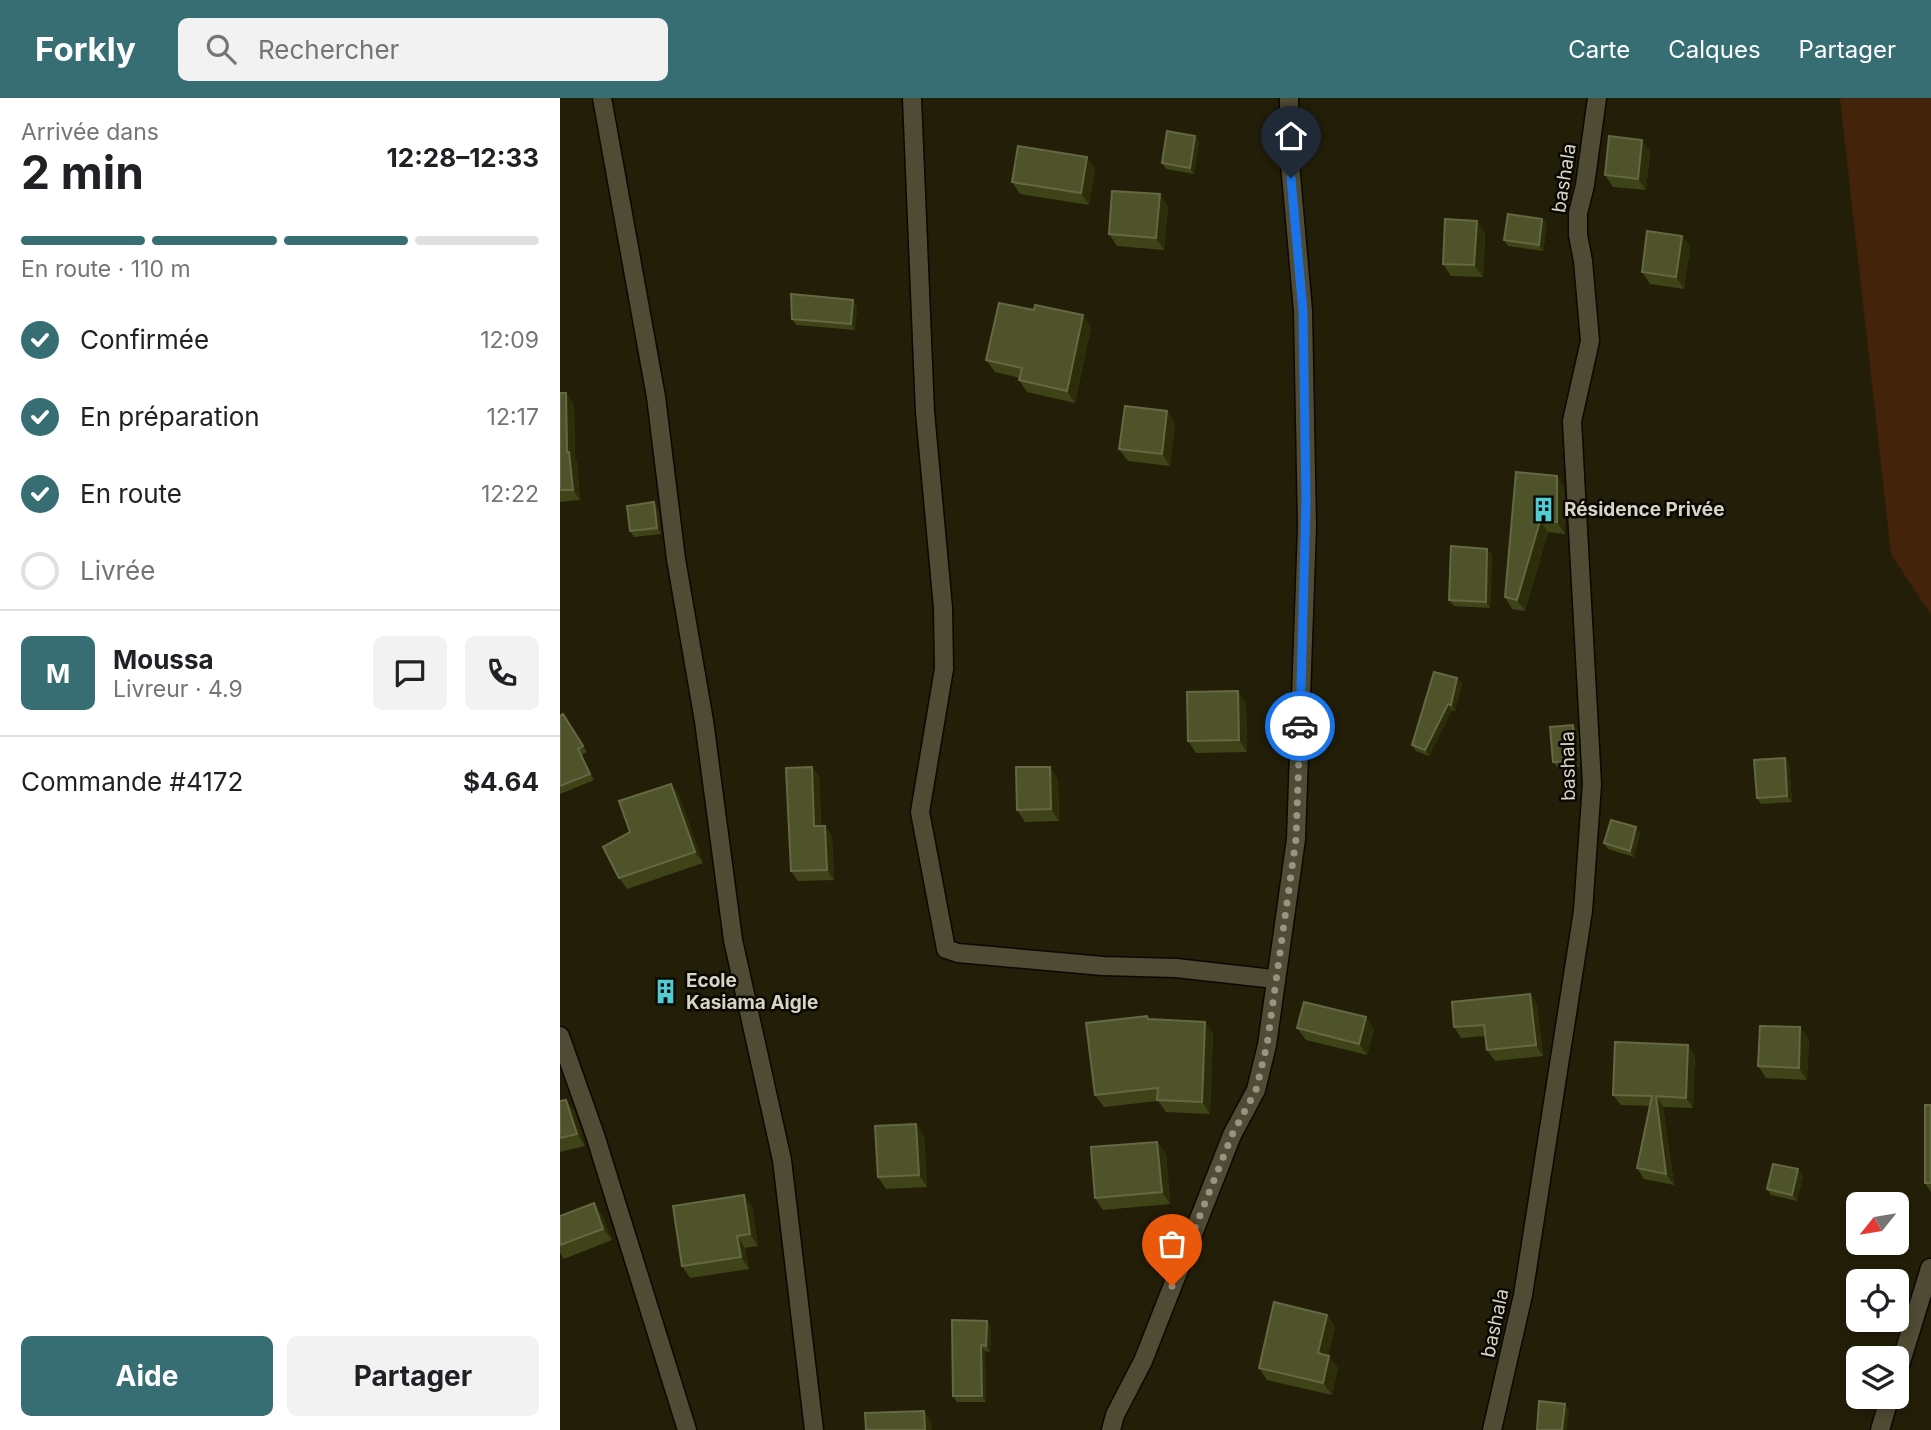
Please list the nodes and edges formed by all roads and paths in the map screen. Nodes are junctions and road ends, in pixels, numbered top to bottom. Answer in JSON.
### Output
{"nodes":[{"id":1,"x":602,"y":98,"type":"edge"},
{"id":2,"x":912,"y":98,"type":"edge"},
{"id":3,"x":1289,"y":98,"type":"edge"},
{"id":4,"x":1597,"y":98,"type":"edge"},
{"id":5,"x":1274,"y":979,"type":"junction"},
{"id":6,"x":560,"y":1036,"type":"edge"},
{"id":7,"x":1930,"y":1268,"type":"edge"},
{"id":8,"x":1906,"y":1346,"type":"edge"},
{"id":9,"x":1886,"y":1409,"type":"edge"},
{"id":10,"x":687,"y":1430,"type":"edge"},
{"id":11,"x":814,"y":1430,"type":"edge"},
{"id":12,"x":1111,"y":1430,"type":"edge"},
{"id":13,"x":1492,"y":1430,"type":"edge"},
{"id":14,"x":1880,"y":1430,"type":"edge"}],
"edges":[{"from":1,"to":11,"type":"street"},
{"from":2,"to":5,"type":"street"},
{"from":3,"to":5,"type":"street"},
{"from":4,"to":13,"type":"street","name":"bashala"},
{"from":5,"to":12,"type":"street"},
{"from":6,"to":10,"type":"street"},
{"from":7,"to":8,"type":"street"},
{"from":9,"to":14,"type":"street"}]}
